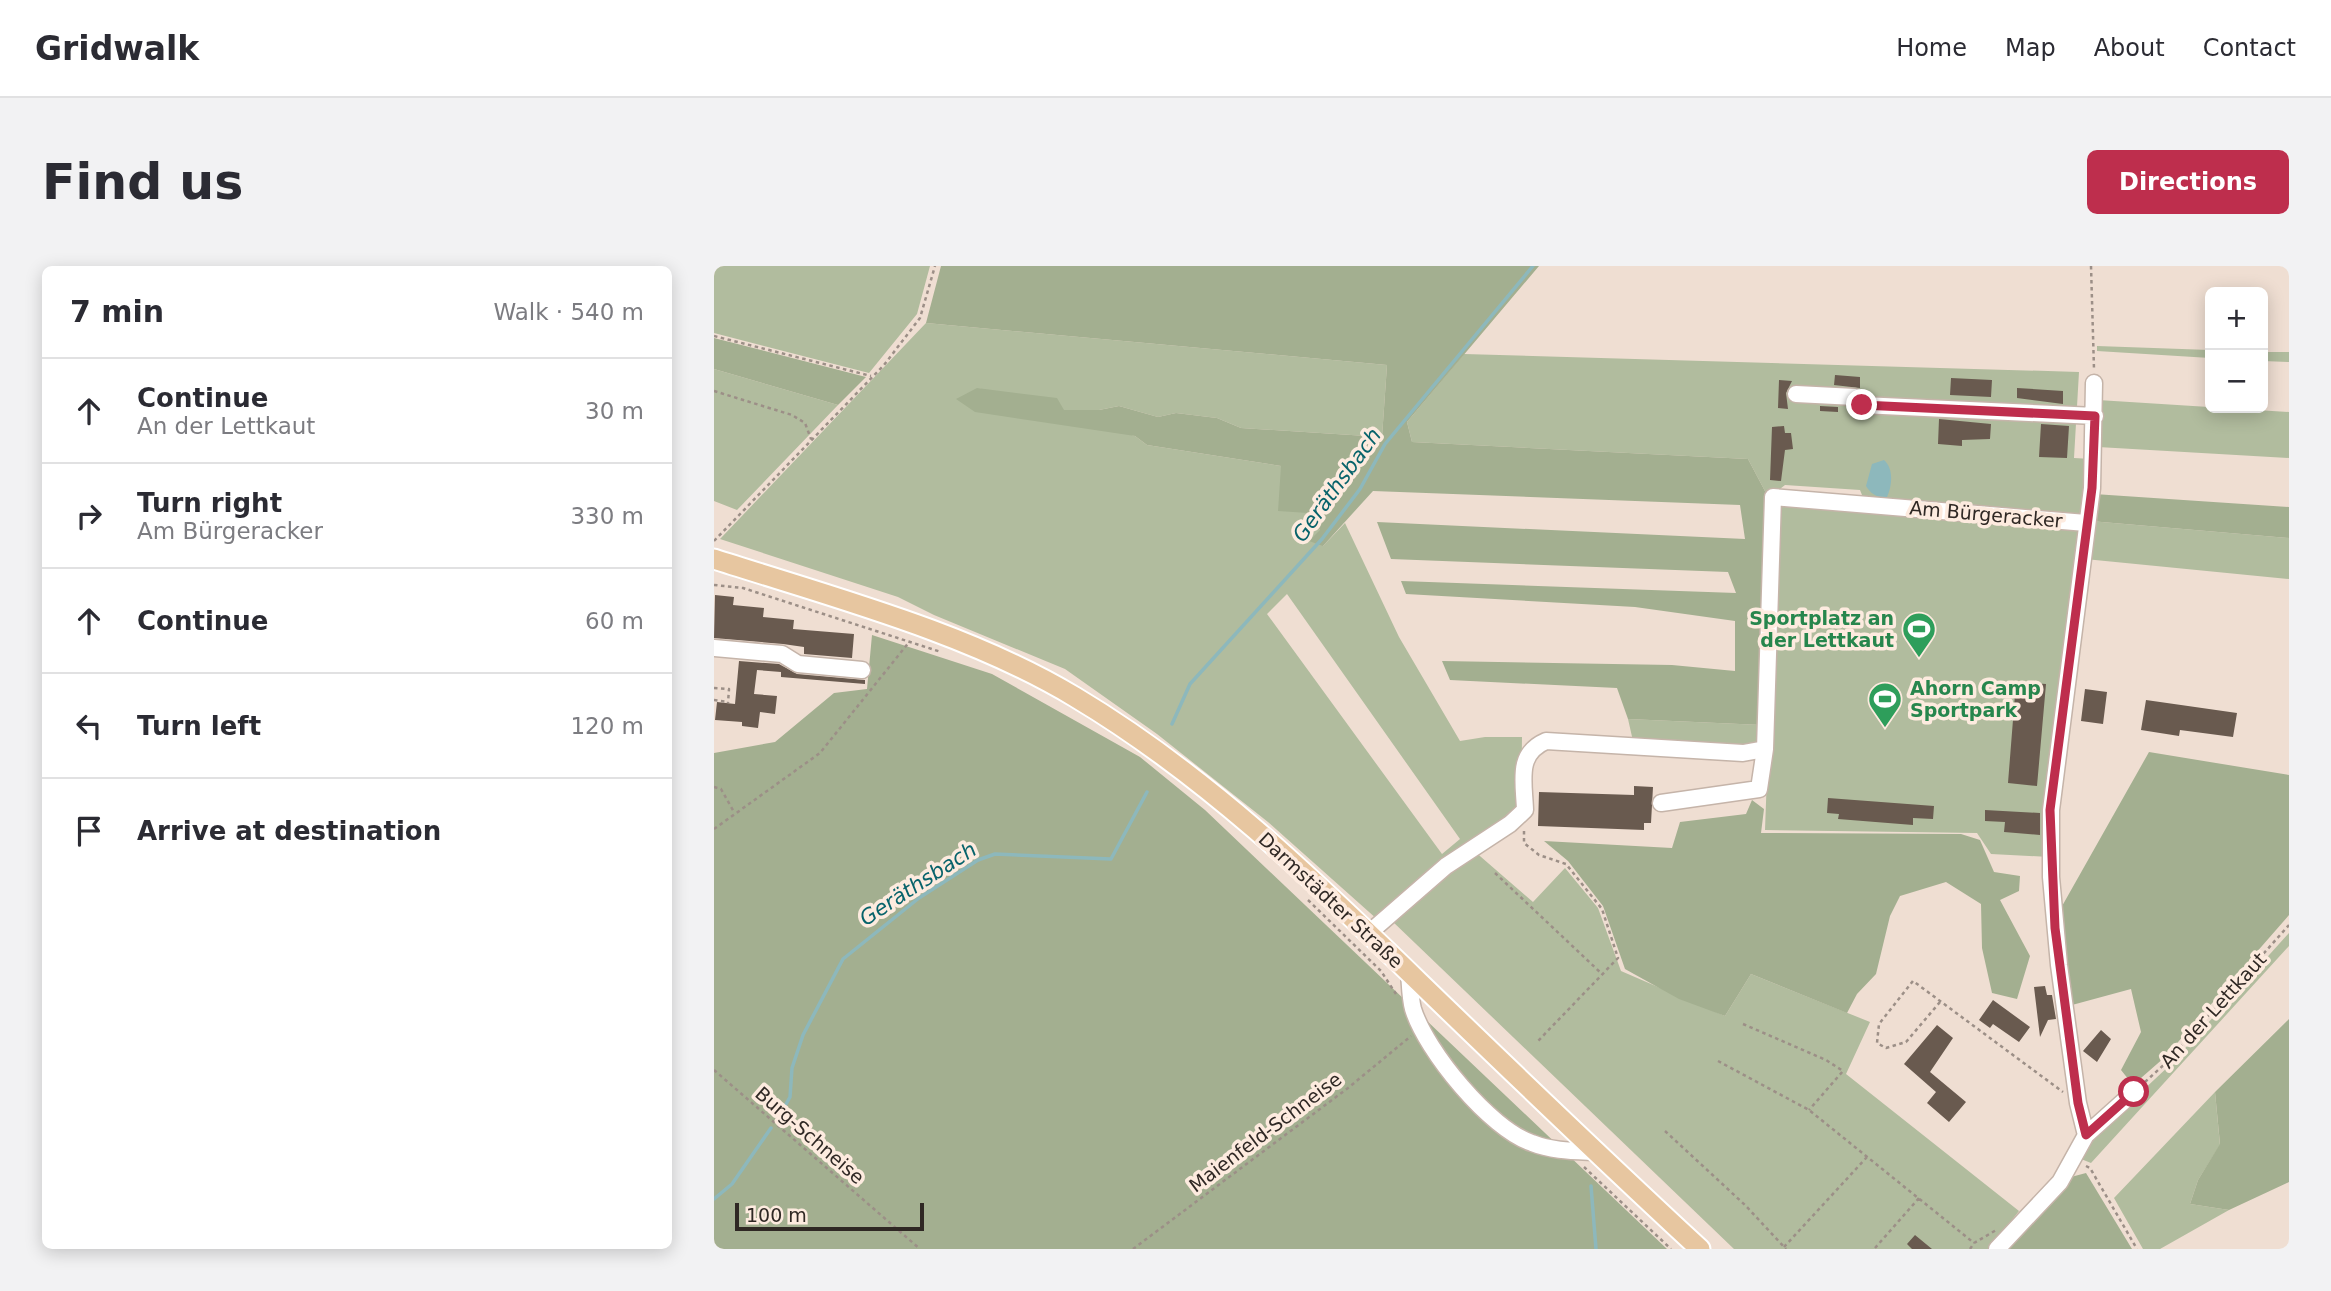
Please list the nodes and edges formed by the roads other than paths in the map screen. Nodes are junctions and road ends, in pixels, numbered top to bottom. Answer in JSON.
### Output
{"nodes":[{"id":1,"x":2094,"y":383,"type":"road end"},
{"id":2,"x":1796,"y":394,"type":"dead end"},
{"id":3,"x":2095,"y":416,"type":"junction"},
{"id":4,"x":2086,"y":523,"type":"junction"},
{"id":5,"x":714,"y":559,"type":"edge"},
{"id":6,"x":714,"y":648,"type":"edge"},
{"id":7,"x":862,"y":670,"type":"dead end"},
{"id":8,"x":1765,"y":749,"type":"junction"},
{"id":9,"x":1661,"y":803,"type":"dead end"},
{"id":10,"x":1369,"y":933,"type":"junction"},
{"id":11,"x":1409,"y":972,"type":"junction"},
{"id":12,"x":2134,"y":1092,"type":"road end"},
{"id":13,"x":2086,"y":1135,"type":"junction"},
{"id":14,"x":1595,"y":1152,"type":"junction"},
{"id":15,"x":1700,"y":1249,"type":"edge"},
{"id":16,"x":1997,"y":1249,"type":"edge"}],
"edges":[{"from":1,"to":3,"type":"lane"},
{"from":2,"to":3,"type":"lane"},
{"from":3,"to":4,"type":"lane"},
{"from":4,"to":8,"type":"lane","name":"Am Bürgeracker"},
{"from":4,"to":13,"type":"lane","name":"Am Bürgeracker"},
{"from":5,"to":10,"type":"main road","name":"Darmstädter Straße"},
{"from":6,"to":7,"type":"lane"},
{"from":8,"to":9,"type":"lane"},
{"from":8,"to":10,"type":"lane"},
{"from":10,"to":11,"type":"main road","name":"Darmstädter Straße"},
{"from":11,"to":14,"type":"main road","name":"Darmstädter Straße"},
{"from":11,"to":14,"type":"lane"},
{"from":12,"to":13,"type":"lane"},
{"from":13,"to":16,"type":"lane"},
{"from":14,"to":15,"type":"main road","name":"Darmstädter Straße"}]}
